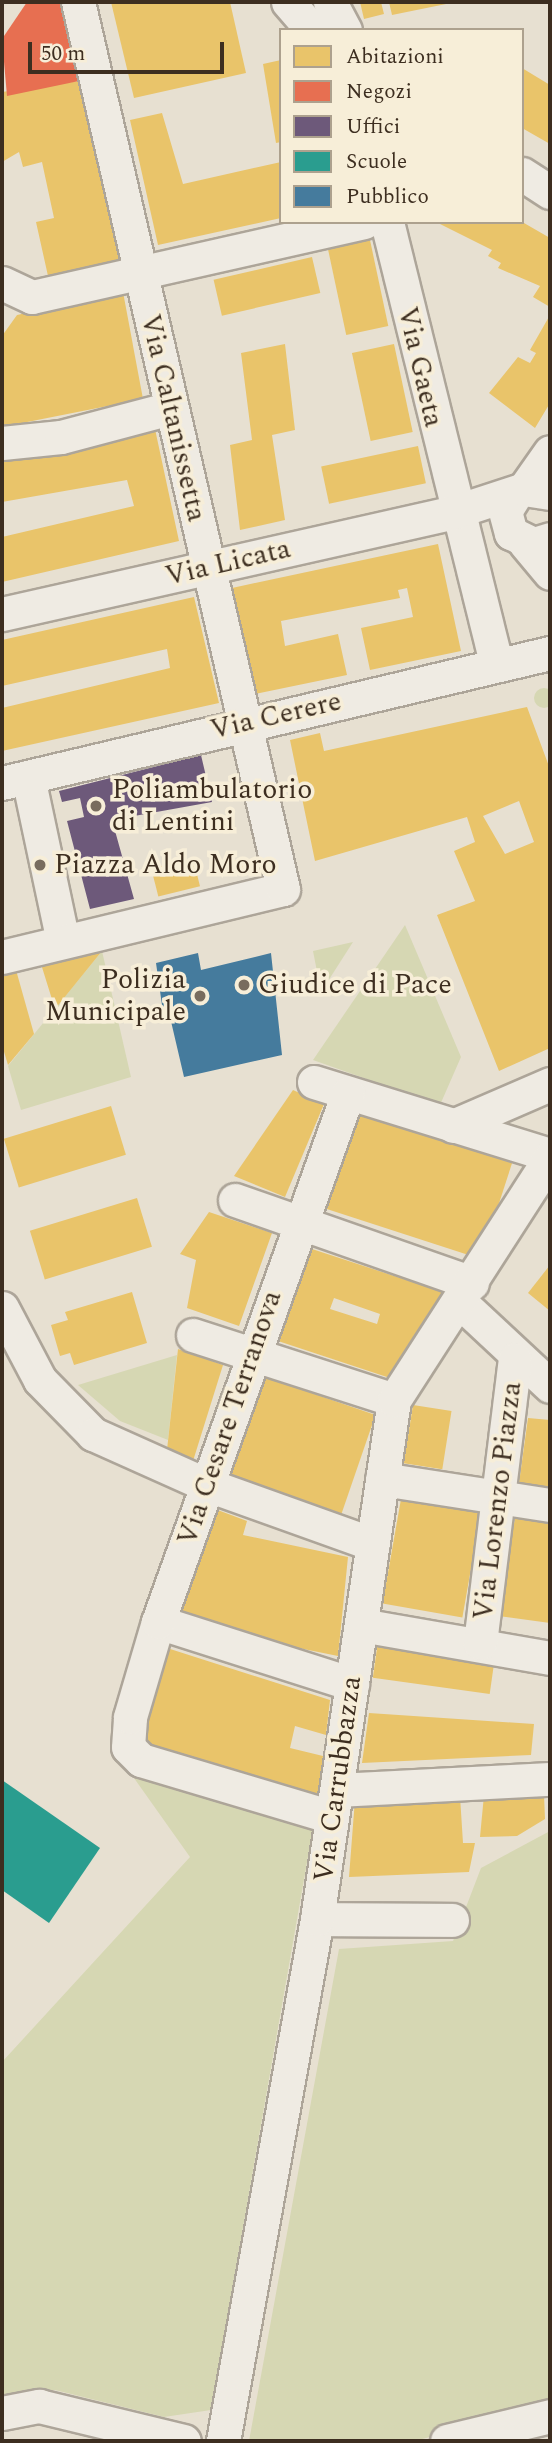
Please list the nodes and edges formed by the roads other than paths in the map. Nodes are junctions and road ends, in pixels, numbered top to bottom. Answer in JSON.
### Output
{"nodes":[{"id":1,"x":288,"y":2,"type":"edge"},
{"id":2,"x":330,"y":2,"type":"edge"},
{"id":3,"x":78,"y":4,"type":"edge"},
{"id":4,"x":310,"y":28,"type":"edge"},
{"id":5,"x":344,"y":28,"type":"edge"},
{"id":6,"x":355,"y":224,"type":"edge"},
{"id":7,"x":387,"y":224,"type":"edge"},
{"id":8,"x":140,"y":271,"type":"junction"},
{"id":9,"x":6,"y":295,"type":"edge"},
{"id":10,"x":171,"y":408,"type":"junction"},
{"id":11,"x":2,"y":443,"type":"edge"},
{"id":12,"x":550,"y":452,"type":"edge"},
{"id":13,"x":531,"y":491,"type":"edge"},
{"id":14,"x":454,"y":512,"type":"junction"},
{"id":15,"x":527,"y":536,"type":"edge"},
{"id":16,"x":208,"y":568,"type":"junction"},
{"id":17,"x":550,"y":573,"type":"edge"},
{"id":18,"x":2,"y":614,"type":"edge"},
{"id":19,"x":550,"y":653,"type":"edge"},
{"id":20,"x":496,"y":664,"type":"junction"},
{"id":21,"x":244,"y":723,"type":"junction"},
{"id":22,"x":15,"y":780,"type":"edge"},
{"id":23,"x":63,"y":941,"type":"junction"},
{"id":24,"x":2,"y":957,"type":"edge"},
{"id":25,"x":314,"y":1082,"type":"dead end"},
{"id":26,"x":550,"y":1084,"type":"edge"},
{"id":27,"x":348,"y":1093,"type":"junction"},
{"id":28,"x":453,"y":1126,"type":"junction"},
{"id":29,"x":550,"y":1156,"type":"edge"},
{"id":30,"x":235,"y":1200,"type":"dead end"},
{"id":31,"x":299,"y":1223,"type":"junction"},
{"id":32,"x":466,"y":1293,"type":"junction"},
{"id":33,"x":2,"y":1308,"type":"edge"},
{"id":34,"x":193,"y":1335,"type":"dead end"},
{"id":35,"x":252,"y":1354,"type":"junction"},
{"id":36,"x":515,"y":1359,"type":"junction"},
{"id":37,"x":550,"y":1387,"type":"edge"},
{"id":38,"x":394,"y":1400,"type":"junction"},
{"id":39,"x":382,"y":1479,"type":"junction"},
{"id":40,"x":205,"y":1484,"type":"junction"},
{"id":41,"x":503,"y":1497,"type":"junction"},
{"id":42,"x":550,"y":1505,"type":"edge"},
{"id":43,"x":373,"y":1544,"type":"junction"},
{"id":44,"x":158,"y":1622,"type":"junction"},
{"id":45,"x":361,"y":1625,"type":"junction"},
{"id":46,"x":480,"y":1643,"type":"junction"},
{"id":47,"x":550,"y":1658,"type":"edge"},
{"id":48,"x":352,"y":1684,"type":"junction"},
{"id":49,"x":550,"y":1779,"type":"edge"},
{"id":50,"x":335,"y":1803,"type":"junction"},
{"id":51,"x":317,"y":1919,"type":"junction"},
{"id":52,"x":452,"y":1920,"type":"dead end"},
{"id":53,"x":2,"y":2413,"type":"edge"},
{"id":54,"x":550,"y":2416,"type":"edge"},
{"id":55,"x":184,"y":2441,"type":"edge"},
{"id":56,"x":223,"y":2441,"type":"edge"},
{"id":57,"x":447,"y":2441,"type":"edge"}],
"edges":[{"from":1,"to":4,"type":"street"},
{"from":2,"to":5,"type":"street"},
{"from":3,"to":8,"type":"street","name":"Via Caltanissetta"},
{"from":6,"to":8,"type":"street"},
{"from":7,"to":14,"type":"street","name":"Via Gaeta"},
{"from":8,"to":9,"type":"street"},
{"from":8,"to":10,"type":"street","name":"Via Caltanissetta"},
{"from":10,"to":11,"type":"street"},
{"from":10,"to":16,"type":"street","name":"Via Caltanissetta"},
{"from":12,"to":13,"type":"street"},
{"from":13,"to":14,"type":"street","name":"Via Licata"},
{"from":13,"to":15,"type":"street"},
{"from":14,"to":15,"type":"street"},
{"from":14,"to":16,"type":"street","name":"Via Licata"},
{"from":14,"to":20,"type":"street","name":"Via Gaeta"},
{"from":15,"to":17,"type":"street"},
{"from":16,"to":18,"type":"street","name":"Via Licata"},
{"from":16,"to":21,"type":"street","name":"Via Caltanissetta"},
{"from":19,"to":20,"type":"street","name":"Via Cerere"},
{"from":20,"to":21,"type":"street","name":"Via Cerere"},
{"from":21,"to":22,"type":"street","name":"Via Cerere"},
{"from":21,"to":23,"type":"street","name":"Via Caltanissetta"},
{"from":22,"to":23,"type":"street"},
{"from":23,"to":24,"type":"street"},
{"from":25,"to":27,"type":"street"},
{"from":26,"to":28,"type":"street"},
{"from":27,"to":28,"type":"street"},
{"from":27,"to":31,"type":"street","name":"Via Cesare Terranova"},
{"from":28,"to":29,"type":"street"},
{"from":29,"to":32,"type":"street","name":"Via Carrubbazza"},
{"from":30,"to":31,"type":"street"},
{"from":31,"to":32,"type":"street"},
{"from":31,"to":35,"type":"street","name":"Via Cesare Terranova"},
{"from":32,"to":36,"type":"street"},
{"from":32,"to":38,"type":"street","name":"Via Carrubbazza"},
{"from":33,"to":40,"type":"street"},
{"from":34,"to":35,"type":"street"},
{"from":35,"to":38,"type":"street"},
{"from":35,"to":40,"type":"street","name":"Via Cesare Terranova"},
{"from":36,"to":37,"type":"street"},
{"from":36,"to":41,"type":"street","name":"Via Lorenzo Piazza"},
{"from":38,"to":39,"type":"street","name":"Via Carrubbazza"},
{"from":39,"to":41,"type":"street"},
{"from":39,"to":43,"type":"street","name":"Via Carrubbazza"},
{"from":40,"to":43,"type":"street"},
{"from":40,"to":44,"type":"street","name":"Via Cesare Terranova"},
{"from":41,"to":42,"type":"street"},
{"from":41,"to":46,"type":"street","name":"Via Lorenzo Piazza"},
{"from":43,"to":45,"type":"street","name":"Via Carrubbazza"},
{"from":44,"to":48,"type":"street"},
{"from":44,"to":50,"type":"street","name":"Via Cesare Terranova"},
{"from":45,"to":46,"type":"street"},
{"from":45,"to":48,"type":"street","name":"Via Carrubbazza"},
{"from":46,"to":47,"type":"street"},
{"from":48,"to":50,"type":"street","name":"Via Carrubbazza"},
{"from":49,"to":50,"type":"street"},
{"from":50,"to":51,"type":"street","name":"Via Carrubbazza"},
{"from":51,"to":52,"type":"street"},
{"from":51,"to":56,"type":"street","name":"Via Carrubbazza"},
{"from":53,"to":55,"type":"street"},
{"from":54,"to":57,"type":"street"}]}
